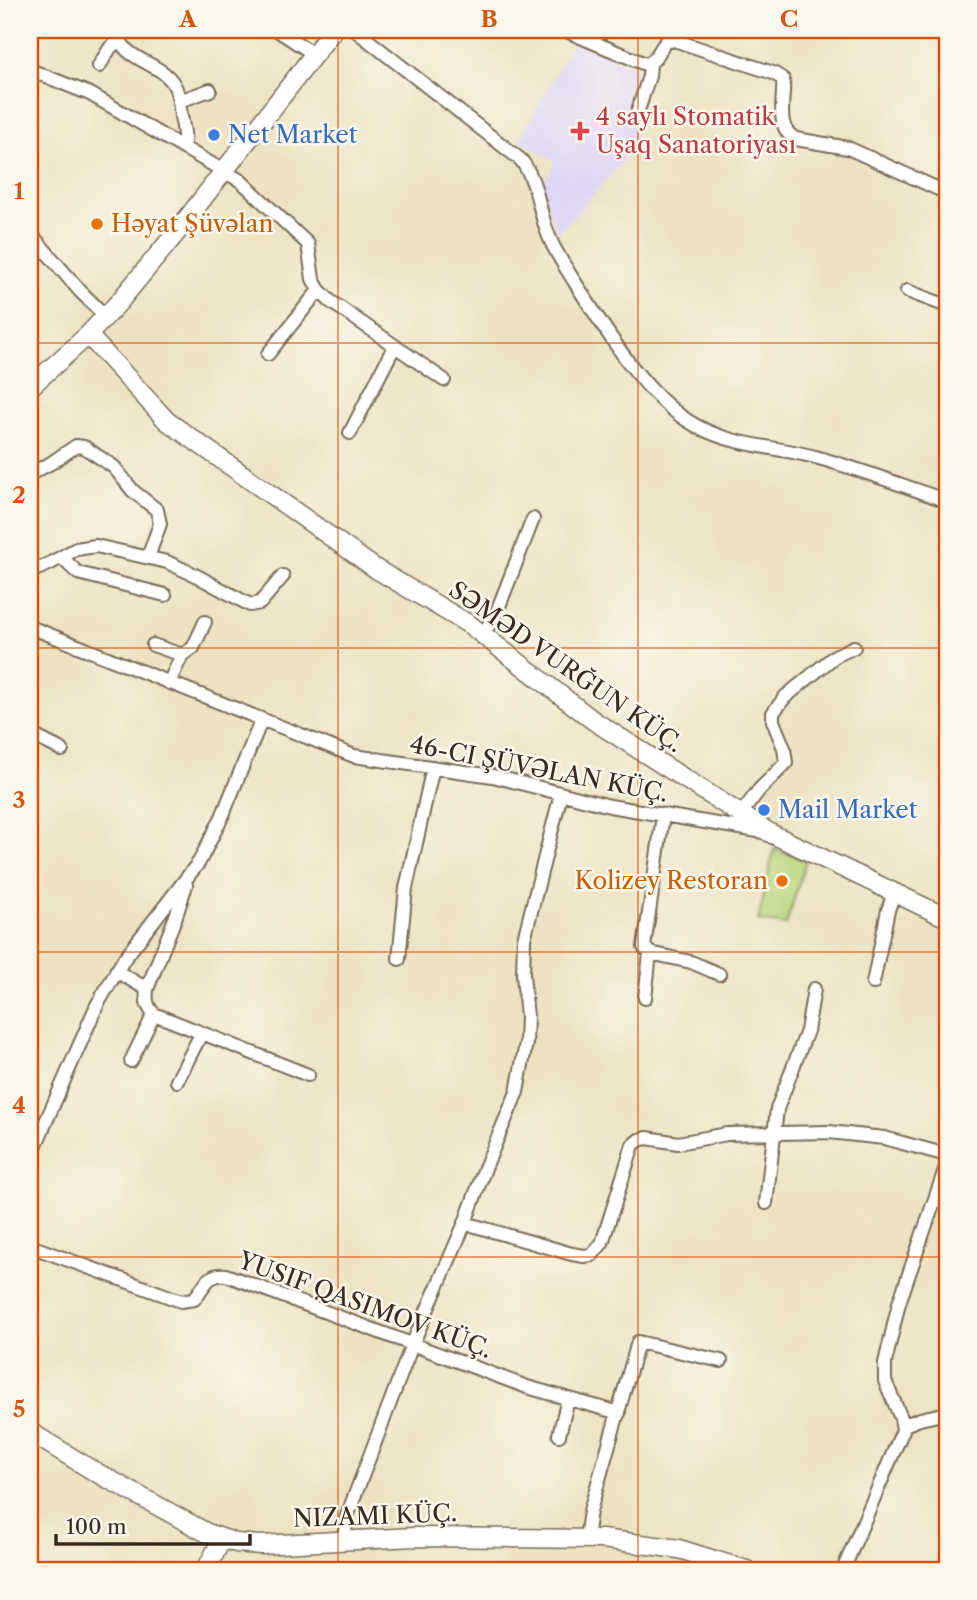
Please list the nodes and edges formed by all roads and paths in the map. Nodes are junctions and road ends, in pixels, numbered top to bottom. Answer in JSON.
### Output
{"nodes":[{"id":1,"x":277,"y":30,"type":"edge"},
{"id":2,"x":333,"y":30,"type":"edge"},
{"id":3,"x":355,"y":30,"type":"edge"},
{"id":4,"x":564,"y":30,"type":"edge"},
{"id":5,"x":119,"y":35,"type":"edge"},
{"id":6,"x":314,"y":54,"type":"junction"},
{"id":7,"x":650,"y":64,"type":"junction"},
{"id":8,"x":99,"y":66,"type":"dead end"},
{"id":9,"x":30,"y":70,"type":"edge"},
{"id":10,"x":210,"y":90,"type":"dead end"},
{"id":11,"x":178,"y":101,"type":"junction"},
{"id":12,"x":636,"y":117,"type":"dead end"},
{"id":13,"x":183,"y":148,"type":"junction"},
{"id":14,"x":224,"y":170,"type":"junction"},
{"id":15,"x":947,"y":193,"type":"edge"},
{"id":16,"x":30,"y":233,"type":"edge"},
{"id":17,"x":319,"y":290,"type":"junction"},
{"id":18,"x":907,"y":291,"type":"dead end"},
{"id":19,"x":947,"y":306,"type":"edge"},
{"id":20,"x":106,"y":317,"type":"junction"},
{"id":21,"x":88,"y":335,"type":"junction"},
{"id":22,"x":394,"y":347,"type":"junction"},
{"id":23,"x":268,"y":354,"type":"dead end"},
{"id":24,"x":444,"y":380,"type":"dead end"},
{"id":25,"x":30,"y":387,"type":"edge"},
{"id":26,"x":351,"y":433,"type":"dead end"},
{"id":27,"x":30,"y":474,"type":"edge"},
{"id":28,"x":947,"y":500,"type":"edge"},
{"id":29,"x":533,"y":519,"type":"dead end"},
{"id":30,"x":148,"y":557,"type":"junction"},
{"id":31,"x":62,"y":558,"type":"junction"},
{"id":32,"x":30,"y":572,"type":"edge"},
{"id":33,"x":283,"y":576,"type":"dead end"},
{"id":34,"x":165,"y":595,"type":"dead end"},
{"id":35,"x":205,"y":622,"type":"dead end"},
{"id":36,"x":30,"y":627,"type":"edge"},
{"id":37,"x":483,"y":634,"type":"junction"},
{"id":38,"x":153,"y":646,"type":"dead end"},
{"id":39,"x":854,"y":647,"type":"dead end"},
{"id":40,"x":182,"y":655,"type":"junction"},
{"id":41,"x":169,"y":682,"type":"junction"},
{"id":42,"x":261,"y":720,"type":"junction"},
{"id":43,"x":30,"y":734,"type":"edge"},
{"id":44,"x":62,"y":750,"type":"dead end"},
{"id":45,"x":433,"y":767,"type":"junction"},
{"id":46,"x":561,"y":794,"type":"junction"},
{"id":47,"x":719,"y":802,"type":"junction"},
{"id":48,"x":740,"y":815,"type":"junction"},
{"id":49,"x":663,"y":816,"type":"junction"},
{"id":50,"x":709,"y":824,"type":"junction"},
{"id":51,"x":769,"y":833,"type":"junction"},
{"id":52,"x":188,"y":878,"type":"junction"},
{"id":53,"x":894,"y":893,"type":"junction"},
{"id":54,"x":947,"y":918,"type":"edge"},
{"id":55,"x":650,"y":953,"type":"junction"},
{"id":56,"x":399,"y":959,"type":"dead end"},
{"id":57,"x":116,"y":971,"type":"junction"},
{"id":58,"x":719,"y":974,"type":"dead end"},
{"id":59,"x":873,"y":983,"type":"dead end"},
{"id":60,"x":147,"y":989,"type":"junction"},
{"id":61,"x":814,"y":989,"type":"dead end"},
{"id":62,"x":645,"y":998,"type":"dead end"},
{"id":63,"x":154,"y":1013,"type":"junction"},
{"id":64,"x":201,"y":1034,"type":"junction"},
{"id":65,"x":131,"y":1061,"type":"dead end"},
{"id":66,"x":308,"y":1075,"type":"dead end"},
{"id":67,"x":177,"y":1081,"type":"dead end"},
{"id":68,"x":774,"y":1134,"type":"junction"},
{"id":69,"x":947,"y":1155,"type":"edge"},
{"id":70,"x":30,"y":1158,"type":"edge"},
{"id":71,"x":947,"y":1164,"type":"edge"},
{"id":72,"x":766,"y":1203,"type":"dead end"},
{"id":73,"x":465,"y":1223,"type":"junction"},
{"id":74,"x":30,"y":1246,"type":"edge"},
{"id":75,"x":412,"y":1345,"type":"junction"},
{"id":76,"x":721,"y":1361,"type":"dead end"},
{"id":77,"x":568,"y":1399,"type":"junction"},
{"id":78,"x":619,"y":1413,"type":"junction"},
{"id":79,"x":947,"y":1413,"type":"edge"},
{"id":80,"x":904,"y":1425,"type":"junction"},
{"id":81,"x":30,"y":1432,"type":"edge"},
{"id":82,"x":559,"y":1435,"type":"dead end"},
{"id":83,"x":586,"y":1538,"type":"junction"},
{"id":84,"x":222,"y":1539,"type":"junction"},
{"id":85,"x":344,"y":1539,"type":"junction"},
{"id":86,"x":206,"y":1570,"type":"edge"},
{"id":87,"x":747,"y":1570,"type":"edge"},
{"id":88,"x":843,"y":1570,"type":"edge"}],
"edges":[{"from":1,"to":6,"type":"street"},
{"from":2,"to":6,"type":"street"},
{"from":3,"to":28,"type":"street"},
{"from":4,"to":7,"type":"street"},
{"from":5,"to":8,"type":"street"},
{"from":5,"to":11,"type":"street"},
{"from":6,"to":14,"type":"street"},
{"from":7,"to":12,"type":"street"},
{"from":7,"to":15,"type":"street"},
{"from":9,"to":13,"type":"street"},
{"from":10,"to":11,"type":"street"},
{"from":11,"to":13,"type":"street"},
{"from":13,"to":14,"type":"street"},
{"from":14,"to":17,"type":"street"},
{"from":14,"to":20,"type":"street"},
{"from":16,"to":20,"type":"street"},
{"from":17,"to":22,"type":"street"},
{"from":17,"to":23,"type":"street"},
{"from":18,"to":19,"type":"street"},
{"from":20,"to":21,"type":"street"},
{"from":21,"to":25,"type":"street"},
{"from":21,"to":37,"type":"street","name":"SƏMƏD VURĞUN KÜÇ."},
{"from":22,"to":24,"type":"street"},
{"from":22,"to":26,"type":"street"},
{"from":27,"to":30,"type":"street"},
{"from":29,"to":37,"type":"street"},
{"from":30,"to":31,"type":"street"},
{"from":30,"to":33,"type":"street"},
{"from":31,"to":32,"type":"street"},
{"from":31,"to":34,"type":"street"},
{"from":35,"to":40,"type":"street"},
{"from":36,"to":41,"type":"street"},
{"from":37,"to":47,"type":"street","name":"SƏMƏD VURĞUN KÜÇ."},
{"from":38,"to":40,"type":"street"},
{"from":39,"to":48,"type":"street"},
{"from":40,"to":41,"type":"street"},
{"from":41,"to":42,"type":"street"},
{"from":42,"to":45,"type":"street"},
{"from":42,"to":52,"type":"street"},
{"from":43,"to":44,"type":"street"},
{"from":45,"to":46,"type":"street"},
{"from":45,"to":56,"type":"street"},
{"from":46,"to":49,"type":"street"},
{"from":46,"to":73,"type":"street"},
{"from":47,"to":48,"type":"street","name":"SƏMƏD VURĞUN KÜÇ."},
{"from":47,"to":50,"type":"street"},
{"from":48,"to":51,"type":"street","name":"SƏMƏD VURĞUN KÜÇ."},
{"from":49,"to":50,"type":"street"},
{"from":49,"to":55,"type":"street"},
{"from":50,"to":51,"type":"street"},
{"from":51,"to":53,"type":"street","name":"SƏMƏD VURĞUN KÜÇ."},
{"from":52,"to":57,"type":"street"},
{"from":52,"to":60,"type":"street"},
{"from":53,"to":54,"type":"street","name":"SƏMƏD VURĞUN KÜÇ."},
{"from":53,"to":59,"type":"street"},
{"from":55,"to":58,"type":"street"},
{"from":55,"to":62,"type":"street"},
{"from":57,"to":60,"type":"street"},
{"from":57,"to":70,"type":"street"},
{"from":60,"to":63,"type":"street"},
{"from":61,"to":68,"type":"street"},
{"from":63,"to":64,"type":"street"},
{"from":63,"to":65,"type":"street"},
{"from":64,"to":66,"type":"street"},
{"from":64,"to":67,"type":"street"},
{"from":68,"to":69,"type":"street"},
{"from":68,"to":72,"type":"street"},
{"from":68,"to":73,"type":"street"},
{"from":71,"to":80,"type":"street"},
{"from":73,"to":75,"type":"street"},
{"from":74,"to":75,"type":"street"},
{"from":75,"to":77,"type":"street"},
{"from":75,"to":85,"type":"street"},
{"from":76,"to":78,"type":"street"},
{"from":77,"to":78,"type":"street"},
{"from":77,"to":82,"type":"street"},
{"from":78,"to":83,"type":"street"},
{"from":79,"to":80,"type":"street"},
{"from":80,"to":88,"type":"street"},
{"from":81,"to":84,"type":"street","name":"NIZAMI KÜÇ."},
{"from":83,"to":85,"type":"street","name":"NIZAMI KÜÇ."},
{"from":83,"to":87,"type":"street","name":"NIZAMI KÜÇ."},
{"from":84,"to":85,"type":"street","name":"NIZAMI KÜÇ."},
{"from":84,"to":86,"type":"street"}]}
